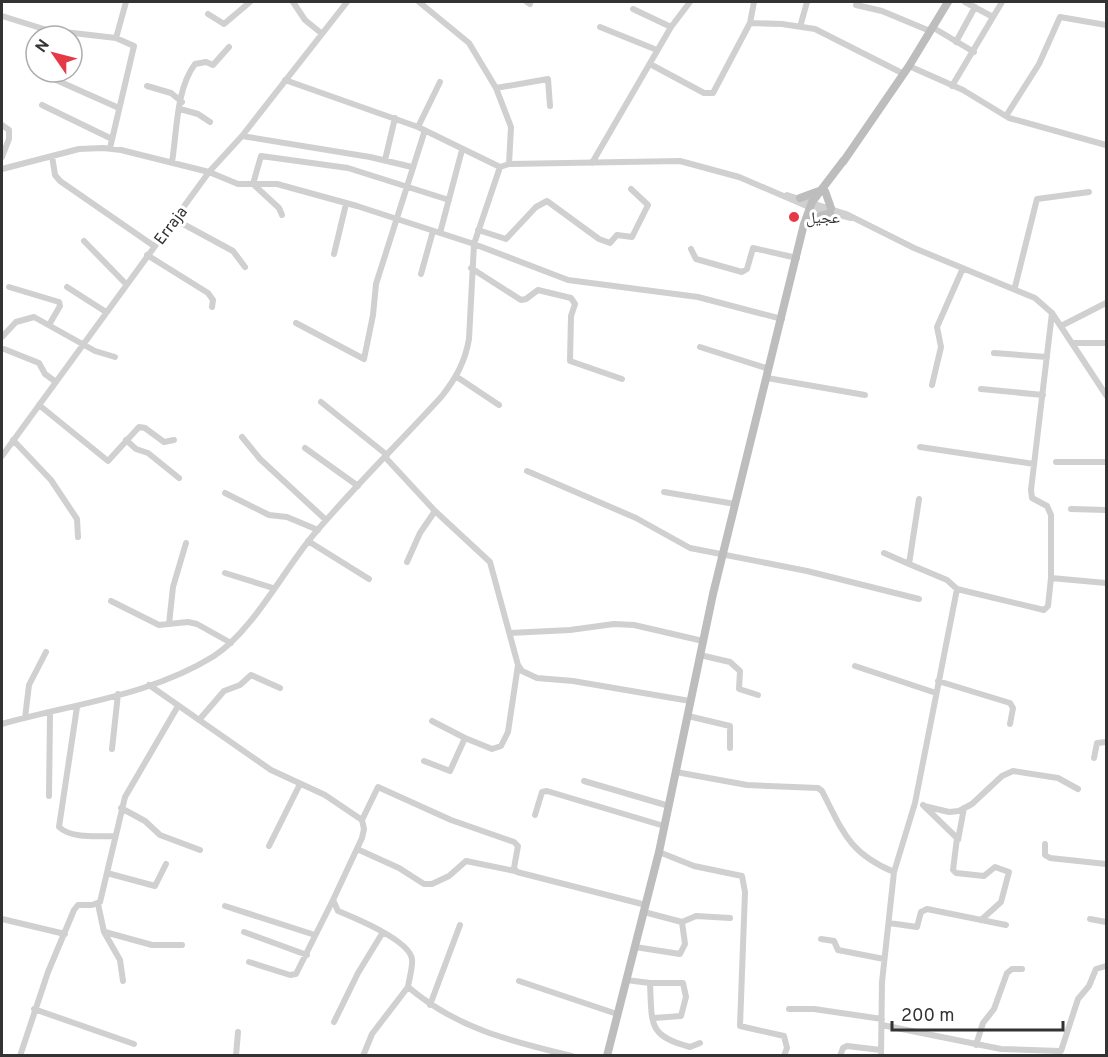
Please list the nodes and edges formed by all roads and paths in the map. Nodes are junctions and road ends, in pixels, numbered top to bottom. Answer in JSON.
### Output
{"nodes":[{"id":1,"x":126,"y":2,"type":"edge"},
{"id":2,"x":250,"y":2,"type":"edge"},
{"id":3,"x":295,"y":2,"type":"edge"},
{"id":4,"x":346,"y":2,"type":"edge"},
{"id":5,"x":420,"y":2,"type":"edge"},
{"id":6,"x":690,"y":2,"type":"edge"},
{"id":7,"x":754,"y":2,"type":"edge"},
{"id":8,"x":807,"y":2,"type":"edge"},
{"id":9,"x":948,"y":2,"type":"edge"},
{"id":10,"x":965,"y":2,"type":"edge"},
{"id":11,"x":1002,"y":2,"type":"edge"},
{"id":12,"x":856,"y":5,"type":"dead end"},
{"id":13,"x":975,"y":7,"type":"junction"},
{"id":14,"x":633,"y":9,"type":"dead end"},
{"id":15,"x":208,"y":14,"type":"dead end"},
{"id":16,"x":2,"y":16,"type":"edge"},
{"id":17,"x":993,"y":17,"type":"junction"},
{"id":18,"x":750,"y":24,"type":"junction"},
{"id":19,"x":1107,"y":25,"type":"edge"},
{"id":20,"x":600,"y":27,"type":"dead end"},
{"id":21,"x":671,"y":27,"type":"junction"},
{"id":22,"x":800,"y":27,"type":"junction"},
{"id":23,"x":931,"y":29,"type":"junction"},
{"id":24,"x":321,"y":33,"type":"junction"},
{"id":25,"x":116,"y":39,"type":"junction"},
{"id":26,"x":956,"y":42,"type":"junction"},
{"id":27,"x":229,"y":47,"type":"dead end"},
{"id":28,"x":657,"y":50,"type":"junction"},
{"id":29,"x":974,"y":52,"type":"junction"},
{"id":30,"x":650,"y":64,"type":"junction"},
{"id":31,"x":906,"y":70,"type":"junction"},
{"id":32,"x":285,"y":80,"type":"junction"},
{"id":33,"x":440,"y":82,"type":"dead end"},
{"id":34,"x":65,"y":84,"type":"edge"},
{"id":35,"x":147,"y":86,"type":"dead end"},
{"id":36,"x":952,"y":86,"type":"junction"},
{"id":37,"x":496,"y":88,"type":"junction"},
{"id":38,"x":42,"y":105,"type":"dead end"},
{"id":39,"x":181,"y":106,"type":"junction"},
{"id":40,"x":550,"y":106,"type":"dead end"},
{"id":41,"x":119,"y":108,"type":"junction"},
{"id":42,"x":1006,"y":116,"type":"junction"},
{"id":43,"x":395,"y":118,"type":"junction"},
{"id":44,"x":210,"y":122,"type":"dead end"},
{"id":45,"x":2,"y":125,"type":"edge"},
{"id":46,"x":418,"y":127,"type":"junction"},
{"id":47,"x":425,"y":130,"type":"junction"},
{"id":48,"x":242,"y":136,"type":"junction"},
{"id":49,"x":112,"y":139,"type":"junction"},
{"id":50,"x":1107,"y":145,"type":"edge"},
{"id":51,"x":110,"y":148,"type":"junction"},
{"id":52,"x":462,"y":150,"type":"junction"},
{"id":53,"x":352,"y":154,"type":"junction"},
{"id":54,"x":52,"y":156,"type":"junction"},
{"id":55,"x":2,"y":158,"type":"edge"},
{"id":56,"x":385,"y":160,"type":"junction"},
{"id":57,"x":172,"y":162,"type":"junction"},
{"id":58,"x":592,"y":163,"type":"junction"},
{"id":59,"x":509,"y":164,"type":"junction"},
{"id":60,"x":412,"y":167,"type":"junction"},
{"id":61,"x":500,"y":167,"type":"junction"},
{"id":62,"x":348,"y":168,"type":"junction"},
{"id":63,"x":3,"y":169,"type":"edge"},
{"id":64,"x":209,"y":172,"type":"junction"},
{"id":65,"x":253,"y":184,"type":"junction"},
{"id":66,"x":406,"y":186,"type":"junction"},
{"id":67,"x":631,"y":189,"type":"dead end"},
{"id":68,"x":822,"y":191,"type":"junction"},
{"id":69,"x":1089,"y":192,"type":"dead end"},
{"id":70,"x":448,"y":200,"type":"junction"},
{"id":71,"x":800,"y":200,"type":"junction"},
{"id":72,"x":346,"y":204,"type":"junction"},
{"id":73,"x":811,"y":209,"type":"junction"},
{"id":74,"x":830,"y":211,"type":"junction"},
{"id":75,"x":282,"y":215,"type":"dead end"},
{"id":76,"x":174,"y":219,"type":"junction"},
{"id":77,"x":395,"y":219,"type":"junction"},
{"id":78,"x":478,"y":230,"type":"junction"},
{"id":79,"x":436,"y":232,"type":"junction"},
{"id":80,"x":84,"y":241,"type":"dead end"},
{"id":81,"x":474,"y":244,"type":"junction"},
{"id":82,"x":154,"y":246,"type":"junction"},
{"id":83,"x":691,"y":249,"type":"dead end"},
{"id":84,"x":334,"y":254,"type":"dead end"},
{"id":85,"x":147,"y":255,"type":"junction"},
{"id":86,"x":797,"y":258,"type":"junction"},
{"id":87,"x":245,"y":267,"type":"dead end"},
{"id":88,"x":471,"y":268,"type":"junction"},
{"id":89,"x":963,"y":268,"type":"junction"},
{"id":90,"x":421,"y":273,"type":"dead end"},
{"id":91,"x":126,"y":284,"type":"junction"},
{"id":92,"x":9,"y":287,"type":"dead end"},
{"id":93,"x":67,"y":287,"type":"dead end"},
{"id":94,"x":1015,"y":287,"type":"junction"},
{"id":95,"x":1107,"y":303,"type":"edge"},
{"id":96,"x":212,"y":307,"type":"dead end"},
{"id":97,"x":106,"y":312,"type":"junction"},
{"id":98,"x":1052,"y":313,"type":"junction"},
{"id":99,"x":782,"y":319,"type":"junction"},
{"id":100,"x":296,"y":323,"type":"dead end"},
{"id":101,"x":49,"y":325,"type":"junction"},
{"id":102,"x":1061,"y":326,"type":"junction"},
{"id":103,"x":2,"y":337,"type":"edge"},
{"id":104,"x":1072,"y":343,"type":"junction"},
{"id":105,"x":1107,"y":343,"type":"edge"},
{"id":106,"x":83,"y":344,"type":"junction"},
{"id":107,"x":700,"y":348,"type":"dead end"},
{"id":108,"x":4,"y":349,"type":"dead end"},
{"id":109,"x":994,"y":353,"type":"dead end"},
{"id":110,"x":115,"y":357,"type":"dead end"},
{"id":111,"x":1047,"y":357,"type":"junction"},
{"id":112,"x":768,"y":374,"type":"junction"},
{"id":113,"x":457,"y":377,"type":"junction"},
{"id":114,"x":622,"y":379,"type":"dead end"},
{"id":115,"x":56,"y":382,"type":"junction"},
{"id":116,"x":932,"y":385,"type":"dead end"},
{"id":117,"x":981,"y":389,"type":"dead end"},
{"id":118,"x":1107,"y":394,"type":"edge"},
{"id":119,"x":866,"y":395,"type":"dead end"},
{"id":120,"x":1042,"y":395,"type":"junction"},
{"id":121,"x":321,"y":402,"type":"dead end"},
{"id":122,"x":39,"y":405,"type":"junction"},
{"id":123,"x":499,"y":405,"type":"dead end"},
{"id":124,"x":242,"y":437,"type":"dead end"},
{"id":125,"x":13,"y":440,"type":"junction"},
{"id":126,"x":126,"y":440,"type":"junction"},
{"id":127,"x":174,"y":440,"type":"dead end"},
{"id":128,"x":920,"y":447,"type":"dead end"},
{"id":129,"x":305,"y":448,"type":"dead end"},
{"id":130,"x":2,"y":456,"type":"edge"},
{"id":131,"x":386,"y":456,"type":"junction"},
{"id":132,"x":1056,"y":462,"type":"dead end"},
{"id":133,"x":1107,"y":462,"type":"edge"},
{"id":134,"x":1034,"y":464,"type":"junction"},
{"id":135,"x":527,"y":471,"type":"dead end"},
{"id":136,"x":179,"y":478,"type":"dead end"},
{"id":137,"x":358,"y":486,"type":"junction"},
{"id":138,"x":664,"y":492,"type":"dead end"},
{"id":139,"x":225,"y":493,"type":"dead end"},
{"id":140,"x":919,"y":499,"type":"dead end"},
{"id":141,"x":735,"y":504,"type":"junction"},
{"id":142,"x":1071,"y":510,"type":"dead end"},
{"id":143,"x":1107,"y":510,"type":"edge"},
{"id":144,"x":435,"y":512,"type":"junction"},
{"id":145,"x":326,"y":520,"type":"junction"},
{"id":146,"x":318,"y":530,"type":"junction"},
{"id":147,"x":78,"y":537,"type":"dead end"},
{"id":148,"x":308,"y":541,"type":"junction"},
{"id":149,"x":186,"y":543,"type":"dead end"},
{"id":150,"x":884,"y":553,"type":"dead end"},
{"id":151,"x":722,"y":556,"type":"junction"},
{"id":152,"x":407,"y":562,"type":"dead end"},
{"id":153,"x":909,"y":564,"type":"junction"},
{"id":154,"x":225,"y":573,"type":"dead end"},
{"id":155,"x":1051,"y":578,"type":"junction"},
{"id":156,"x":369,"y":579,"type":"dead end"},
{"id":157,"x":1107,"y":583,"type":"edge"},
{"id":158,"x":273,"y":588,"type":"junction"},
{"id":159,"x":957,"y":589,"type":"junction"},
{"id":160,"x":919,"y":599,"type":"dead end"},
{"id":161,"x":111,"y":601,"type":"dead end"},
{"id":162,"x":169,"y":624,"type":"junction"},
{"id":163,"x":510,"y":633,"type":"junction"},
{"id":164,"x":703,"y":641,"type":"junction"},
{"id":165,"x":231,"y":643,"type":"junction"},
{"id":166,"x":46,"y":652,"type":"dead end"},
{"id":167,"x":700,"y":655,"type":"junction"},
{"id":168,"x":518,"y":665,"type":"junction"},
{"id":169,"x":855,"y":666,"type":"dead end"},
{"id":170,"x":938,"y":681,"type":"junction"},
{"id":171,"x":148,"y":685,"type":"junction"},
{"id":172,"x":280,"y":688,"type":"dead end"},
{"id":173,"x":936,"y":693,"type":"junction"},
{"id":174,"x":118,"y":694,"type":"junction"},
{"id":175,"x":758,"y":695,"type":"dead end"},
{"id":176,"x":690,"y":701,"type":"junction"},
{"id":177,"x":178,"y":706,"type":"junction"},
{"id":178,"x":77,"y":707,"type":"junction"},
{"id":179,"x":50,"y":713,"type":"junction"},
{"id":180,"x":687,"y":716,"type":"junction"},
{"id":181,"x":25,"y":718,"type":"junction"},
{"id":182,"x":199,"y":720,"type":"junction"},
{"id":183,"x":432,"y":721,"type":"dead end"},
{"id":184,"x":2,"y":724,"type":"edge"},
{"id":185,"x":1010,"y":724,"type":"dead end"},
{"id":186,"x":465,"y":738,"type":"junction"},
{"id":187,"x":1107,"y":742,"type":"edge"},
{"id":188,"x":730,"y":748,"type":"dead end"},
{"id":189,"x":112,"y":749,"type":"dead end"},
{"id":190,"x":1094,"y":758,"type":"dead end"},
{"id":191,"x":424,"y":761,"type":"dead end"},
{"id":192,"x":676,"y":772,"type":"junction"},
{"id":193,"x":584,"y":781,"type":"dead end"},
{"id":194,"x":300,"y":784,"type":"junction"},
{"id":195,"x":1078,"y":789,"type":"dead end"},
{"id":196,"x":49,"y":796,"type":"dead end"},
{"id":197,"x":915,"y":803,"type":"junction"},
{"id":198,"x":669,"y":806,"type":"junction"},
{"id":199,"x":923,"y":806,"type":"junction"},
{"id":200,"x":121,"y":808,"type":"junction"},
{"id":201,"x":964,"y":808,"type":"junction"},
{"id":202,"x":535,"y":815,"type":"dead end"},
{"id":203,"x":362,"y":820,"type":"junction"},
{"id":204,"x":664,"y":826,"type":"junction"},
{"id":205,"x":115,"y":836,"type":"junction"},
{"id":206,"x":958,"y":840,"type":"junction"},
{"id":207,"x":1045,"y":843,"type":"dead end"},
{"id":208,"x":269,"y":846,"type":"dead end"},
{"id":209,"x":357,"y":849,"type":"junction"},
{"id":210,"x":200,"y":850,"type":"dead end"},
{"id":211,"x":659,"y":852,"type":"junction"},
{"id":212,"x":166,"y":864,"type":"dead end"},
{"id":213,"x":1107,"y":864,"type":"edge"},
{"id":214,"x":515,"y":870,"type":"junction"},
{"id":215,"x":894,"y":872,"type":"junction"},
{"id":216,"x":107,"y":873,"type":"junction"},
{"id":217,"x":333,"y":900,"type":"junction"},
{"id":218,"x":98,"y":903,"type":"junction"},
{"id":219,"x":225,"y":906,"type":"dead end"},
{"id":220,"x":645,"y":908,"type":"junction"},
{"id":221,"x":730,"y":918,"type":"dead end"},
{"id":222,"x":2,"y":919,"type":"edge"},
{"id":223,"x":1090,"y":919,"type":"dead end"},
{"id":224,"x":981,"y":920,"type":"junction"},
{"id":225,"x":682,"y":922,"type":"junction"},
{"id":226,"x":1107,"y":922,"type":"edge"},
{"id":227,"x":889,"y":923,"type":"junction"},
{"id":228,"x":460,"y":925,"type":"dead end"},
{"id":229,"x":1006,"y":925,"type":"dead end"},
{"id":230,"x":104,"y":932,"type":"junction"},
{"id":231,"x":244,"y":932,"type":"dead end"},
{"id":232,"x":383,"y":932,"type":"junction"},
{"id":233,"x":65,"y":934,"type":"junction"},
{"id":234,"x":315,"y":935,"type":"junction"},
{"id":235,"x":821,"y":939,"type":"dead end"},
{"id":236,"x":182,"y":945,"type":"dead end"},
{"id":237,"x":634,"y":946,"type":"junction"},
{"id":238,"x":306,"y":955,"type":"junction"},
{"id":239,"x":884,"y":958,"type":"junction"},
{"id":240,"x":249,"y":962,"type":"dead end"},
{"id":241,"x":1107,"y":966,"type":"edge"},
{"id":242,"x":1022,"y":969,"type":"dead end"},
{"id":243,"x":626,"y":980,"type":"junction"},
{"id":244,"x":123,"y":981,"type":"dead end"},
{"id":245,"x":519,"y":981,"type":"dead end"},
{"id":246,"x":650,"y":983,"type":"junction"},
{"id":247,"x":408,"y":987,"type":"junction"},
{"id":248,"x":430,"y":1005,"type":"junction"},
{"id":249,"x":34,"y":1009,"type":"junction"},
{"id":250,"x":789,"y":1009,"type":"dead end"},
{"id":251,"x":617,"y":1014,"type":"junction"},
{"id":252,"x":654,"y":1018,"type":"junction"},
{"id":253,"x":334,"y":1022,"type":"dead end"},
{"id":254,"x":882,"y":1022,"type":"junction"},
{"id":255,"x":238,"y":1032,"type":"dead end"},
{"id":256,"x":700,"y":1043,"type":"dead end"},
{"id":257,"x":134,"y":1044,"type":"dead end"},
{"id":258,"x":976,"y":1045,"type":"junction"},
{"id":259,"x":881,"y":1053,"type":"edge"},
{"id":260,"x":20,"y":1056,"type":"edge"},
{"id":261,"x":236,"y":1056,"type":"edge"},
{"id":262,"x":363,"y":1056,"type":"edge"},
{"id":263,"x":573,"y":1056,"type":"edge"},
{"id":264,"x":607,"y":1056,"type":"edge"},
{"id":265,"x":784,"y":1056,"type":"edge"},
{"id":266,"x":840,"y":1056,"type":"edge"}],
"edges":[{"from":1,"to":25,"type":"street"},
{"from":2,"to":15,"type":"street"},
{"from":3,"to":24,"type":"street"},
{"from":4,"to":24,"type":"street","name":"Erraja"},
{"from":5,"to":37,"type":"street"},
{"from":6,"to":21,"type":"street"},
{"from":7,"to":18,"type":"street"},
{"from":8,"to":22,"type":"street"},
{"from":9,"to":23,"type":"main road"},
{"from":10,"to":13,"type":"street"},
{"from":11,"to":17,"type":"street"},
{"from":12,"to":23,"type":"street"},
{"from":13,"to":17,"type":"street"},
{"from":13,"to":26,"type":"street"},
{"from":14,"to":21,"type":"street"},
{"from":16,"to":25,"type":"street"},
{"from":17,"to":29,"type":"street"},
{"from":18,"to":22,"type":"street"},
{"from":18,"to":30,"type":"street"},
{"from":19,"to":42,"type":"street"},
{"from":20,"to":28,"type":"street"},
{"from":21,"to":28,"type":"street"},
{"from":22,"to":31,"type":"street"},
{"from":23,"to":26,"type":"street"},
{"from":23,"to":31,"type":"main road"},
{"from":24,"to":32,"type":"street","name":"Erraja"},
{"from":25,"to":41,"type":"street"},
{"from":26,"to":29,"type":"street"},
{"from":27,"to":39,"type":"street"},
{"from":28,"to":30,"type":"street"},
{"from":29,"to":36,"type":"street"},
{"from":30,"to":58,"type":"street"},
{"from":31,"to":36,"type":"street"},
{"from":31,"to":68,"type":"main road"},
{"from":32,"to":43,"type":"street"},
{"from":32,"to":48,"type":"street","name":"Erraja"},
{"from":33,"to":46,"type":"street"},
{"from":34,"to":41,"type":"street"},
{"from":35,"to":39,"type":"street"},
{"from":36,"to":42,"type":"street"},
{"from":37,"to":40,"type":"street"},
{"from":37,"to":59,"type":"street"},
{"from":38,"to":49,"type":"street"},
{"from":39,"to":44,"type":"street"},
{"from":39,"to":57,"type":"street"},
{"from":41,"to":49,"type":"street"},
{"from":42,"to":50,"type":"street"},
{"from":43,"to":46,"type":"street"},
{"from":43,"to":56,"type":"street"},
{"from":45,"to":55,"type":"street"},
{"from":46,"to":47,"type":"street"},
{"from":47,"to":52,"type":"street"},
{"from":47,"to":60,"type":"street"},
{"from":48,"to":53,"type":"street"},
{"from":48,"to":64,"type":"street","name":"Erraja"},
{"from":49,"to":51,"type":"street"},
{"from":51,"to":54,"type":"street"},
{"from":51,"to":57,"type":"street"},
{"from":52,"to":61,"type":"street"},
{"from":52,"to":70,"type":"street"},
{"from":53,"to":56,"type":"street"},
{"from":53,"to":62,"type":"street"},
{"from":54,"to":63,"type":"street"},
{"from":54,"to":82,"type":"street"},
{"from":55,"to":63,"type":"street"},
{"from":56,"to":60,"type":"street"},
{"from":57,"to":64,"type":"street"},
{"from":58,"to":59,"type":"street"},
{"from":58,"to":71,"type":"street"},
{"from":59,"to":61,"type":"street"},
{"from":60,"to":66,"type":"street"},
{"from":61,"to":78,"type":"street"},
{"from":62,"to":65,"type":"street"},
{"from":62,"to":66,"type":"street"},
{"from":64,"to":65,"type":"street"},
{"from":64,"to":76,"type":"street","name":"Erraja"},
{"from":65,"to":72,"type":"street"},
{"from":65,"to":75,"type":"street"},
{"from":66,"to":70,"type":"street"},
{"from":66,"to":77,"type":"street"},
{"from":67,"to":78,"type":"street"},
{"from":68,"to":71,"type":"main road"},
{"from":68,"to":73,"type":"main road"},
{"from":68,"to":74,"type":"main road"},
{"from":69,"to":94,"type":"street"},
{"from":70,"to":79,"type":"street"},
{"from":71,"to":73,"type":"main road"},
{"from":71,"to":73,"type":"street"},
{"from":72,"to":77,"type":"street"},
{"from":72,"to":84,"type":"street"},
{"from":73,"to":74,"type":"main road"},
{"from":73,"to":74,"type":"street"},
{"from":73,"to":86,"type":"main road"},
{"from":74,"to":89,"type":"street"},
{"from":76,"to":82,"type":"street","name":"Erraja"},
{"from":76,"to":87,"type":"street"},
{"from":77,"to":79,"type":"street"},
{"from":77,"to":100,"type":"street"},
{"from":78,"to":81,"type":"street"},
{"from":79,"to":81,"type":"street"},
{"from":79,"to":90,"type":"street"},
{"from":80,"to":91,"type":"street"},
{"from":81,"to":88,"type":"street"},
{"from":81,"to":99,"type":"street"},
{"from":82,"to":85,"type":"street","name":"Erraja"},
{"from":83,"to":86,"type":"street"},
{"from":85,"to":91,"type":"street","name":"Erraja"},
{"from":85,"to":96,"type":"street"},
{"from":86,"to":99,"type":"main road"},
{"from":88,"to":113,"type":"street"},
{"from":88,"to":114,"type":"street"},
{"from":89,"to":94,"type":"street"},
{"from":89,"to":116,"type":"street"},
{"from":91,"to":97,"type":"street","name":"Erraja"},
{"from":92,"to":101,"type":"street"},
{"from":93,"to":97,"type":"street"},
{"from":94,"to":98,"type":"street"},
{"from":95,"to":102,"type":"street"},
{"from":97,"to":106,"type":"street","name":"Erraja"},
{"from":98,"to":102,"type":"street"},
{"from":98,"to":111,"type":"street"},
{"from":99,"to":112,"type":"main road"},
{"from":101,"to":103,"type":"street"},
{"from":101,"to":106,"type":"street"},
{"from":102,"to":104,"type":"street"},
{"from":104,"to":105,"type":"street"},
{"from":104,"to":118,"type":"street"},
{"from":106,"to":110,"type":"street"},
{"from":106,"to":115,"type":"street","name":"Erraja"},
{"from":107,"to":112,"type":"street"},
{"from":108,"to":115,"type":"street"},
{"from":109,"to":111,"type":"street"},
{"from":111,"to":120,"type":"street"},
{"from":112,"to":119,"type":"street"},
{"from":112,"to":141,"type":"main road"},
{"from":113,"to":123,"type":"street"},
{"from":113,"to":131,"type":"street"},
{"from":115,"to":122,"type":"street","name":"Erraja"},
{"from":117,"to":120,"type":"street"},
{"from":120,"to":134,"type":"street"},
{"from":121,"to":131,"type":"street"},
{"from":122,"to":125,"type":"street","name":"Erraja"},
{"from":122,"to":126,"type":"street"},
{"from":124,"to":145,"type":"street"},
{"from":125,"to":130,"type":"street","name":"Erraja"},
{"from":125,"to":147,"type":"street"},
{"from":126,"to":127,"type":"street"},
{"from":126,"to":136,"type":"street"},
{"from":128,"to":134,"type":"street"},
{"from":129,"to":137,"type":"street"},
{"from":131,"to":137,"type":"street"},
{"from":131,"to":144,"type":"street"},
{"from":132,"to":133,"type":"street"},
{"from":134,"to":155,"type":"street"},
{"from":135,"to":151,"type":"street"},
{"from":137,"to":145,"type":"street"},
{"from":138,"to":141,"type":"street"},
{"from":139,"to":146,"type":"street"},
{"from":140,"to":153,"type":"street"},
{"from":141,"to":151,"type":"main road"},
{"from":142,"to":143,"type":"street"},
{"from":144,"to":152,"type":"street"},
{"from":144,"to":163,"type":"street"},
{"from":145,"to":146,"type":"street"},
{"from":146,"to":148,"type":"street"},
{"from":148,"to":156,"type":"street"},
{"from":148,"to":158,"type":"street"},
{"from":149,"to":162,"type":"street"},
{"from":150,"to":153,"type":"street"},
{"from":151,"to":160,"type":"street"},
{"from":151,"to":164,"type":"main road"},
{"from":153,"to":159,"type":"street"},
{"from":154,"to":158,"type":"street"},
{"from":155,"to":157,"type":"street"},
{"from":155,"to":159,"type":"street"},
{"from":158,"to":165,"type":"street"},
{"from":159,"to":170,"type":"street"},
{"from":161,"to":162,"type":"street"},
{"from":162,"to":165,"type":"street"},
{"from":163,"to":164,"type":"street"},
{"from":163,"to":168,"type":"street"},
{"from":164,"to":167,"type":"main road"},
{"from":165,"to":171,"type":"street"},
{"from":166,"to":181,"type":"street"},
{"from":167,"to":175,"type":"street"},
{"from":167,"to":176,"type":"main road"},
{"from":168,"to":176,"type":"street"},
{"from":168,"to":186,"type":"street"},
{"from":169,"to":173,"type":"street"},
{"from":170,"to":173,"type":"street"},
{"from":170,"to":185,"type":"street"},
{"from":171,"to":174,"type":"street"},
{"from":171,"to":177,"type":"street"},
{"from":172,"to":182,"type":"street"},
{"from":173,"to":197,"type":"street"},
{"from":174,"to":178,"type":"street"},
{"from":174,"to":189,"type":"street"},
{"from":176,"to":180,"type":"main road"},
{"from":177,"to":182,"type":"street"},
{"from":177,"to":200,"type":"street"},
{"from":178,"to":179,"type":"street"},
{"from":178,"to":205,"type":"street"},
{"from":179,"to":181,"type":"street"},
{"from":179,"to":196,"type":"street"},
{"from":180,"to":188,"type":"street"},
{"from":180,"to":192,"type":"main road"},
{"from":181,"to":184,"type":"street"},
{"from":182,"to":194,"type":"street"},
{"from":183,"to":186,"type":"street"},
{"from":186,"to":191,"type":"street"},
{"from":187,"to":190,"type":"street"},
{"from":192,"to":198,"type":"main road"},
{"from":192,"to":215,"type":"street"},
{"from":193,"to":198,"type":"street"},
{"from":194,"to":203,"type":"street"},
{"from":194,"to":208,"type":"street"},
{"from":195,"to":201,"type":"street"},
{"from":197,"to":199,"type":"street"},
{"from":197,"to":215,"type":"street"},
{"from":198,"to":204,"type":"main road"},
{"from":199,"to":201,"type":"street"},
{"from":199,"to":206,"type":"street"},
{"from":200,"to":205,"type":"street"},
{"from":200,"to":210,"type":"street"},
{"from":201,"to":206,"type":"street"},
{"from":202,"to":204,"type":"street"},
{"from":203,"to":209,"type":"street"},
{"from":203,"to":214,"type":"street"},
{"from":204,"to":211,"type":"main road"},
{"from":205,"to":216,"type":"street"},
{"from":206,"to":224,"type":"street"},
{"from":207,"to":213,"type":"street"},
{"from":209,"to":214,"type":"street"},
{"from":209,"to":217,"type":"street"},
{"from":211,"to":220,"type":"main road"},
{"from":211,"to":265,"type":"street"},
{"from":212,"to":216,"type":"street"},
{"from":214,"to":220,"type":"street"},
{"from":215,"to":227,"type":"street"},
{"from":216,"to":218,"type":"street"},
{"from":217,"to":232,"type":"street"},
{"from":217,"to":234,"type":"street"},
{"from":218,"to":230,"type":"street"},
{"from":218,"to":233,"type":"street"},
{"from":219,"to":234,"type":"street"},
{"from":220,"to":225,"type":"street"},
{"from":220,"to":237,"type":"main road"},
{"from":221,"to":225,"type":"street"},
{"from":222,"to":233,"type":"street"},
{"from":223,"to":226,"type":"street"},
{"from":224,"to":227,"type":"street"},
{"from":224,"to":229,"type":"street"},
{"from":225,"to":237,"type":"street"},
{"from":227,"to":239,"type":"street"},
{"from":228,"to":248,"type":"street"},
{"from":230,"to":236,"type":"street"},
{"from":230,"to":244,"type":"street"},
{"from":231,"to":238,"type":"street"},
{"from":232,"to":247,"type":"street"},
{"from":232,"to":253,"type":"street"},
{"from":233,"to":249,"type":"street"},
{"from":234,"to":238,"type":"street"},
{"from":235,"to":239,"type":"street"},
{"from":237,"to":243,"type":"main road"},
{"from":238,"to":240,"type":"street"},
{"from":239,"to":254,"type":"street"},
{"from":241,"to":258,"type":"street"},
{"from":242,"to":258,"type":"street"},
{"from":243,"to":246,"type":"street"},
{"from":243,"to":251,"type":"main road"},
{"from":245,"to":251,"type":"street"},
{"from":246,"to":252,"type":"street"},
{"from":246,"to":252,"type":"street"},
{"from":247,"to":248,"type":"street"},
{"from":247,"to":262,"type":"street"},
{"from":248,"to":263,"type":"street"},
{"from":249,"to":257,"type":"street"},
{"from":249,"to":260,"type":"street"},
{"from":250,"to":254,"type":"street"},
{"from":251,"to":264,"type":"main road"},
{"from":252,"to":256,"type":"street"},
{"from":254,"to":258,"type":"street"},
{"from":254,"to":259,"type":"street"},
{"from":255,"to":261,"type":"street"},
{"from":259,"to":266,"type":"street"}]}
